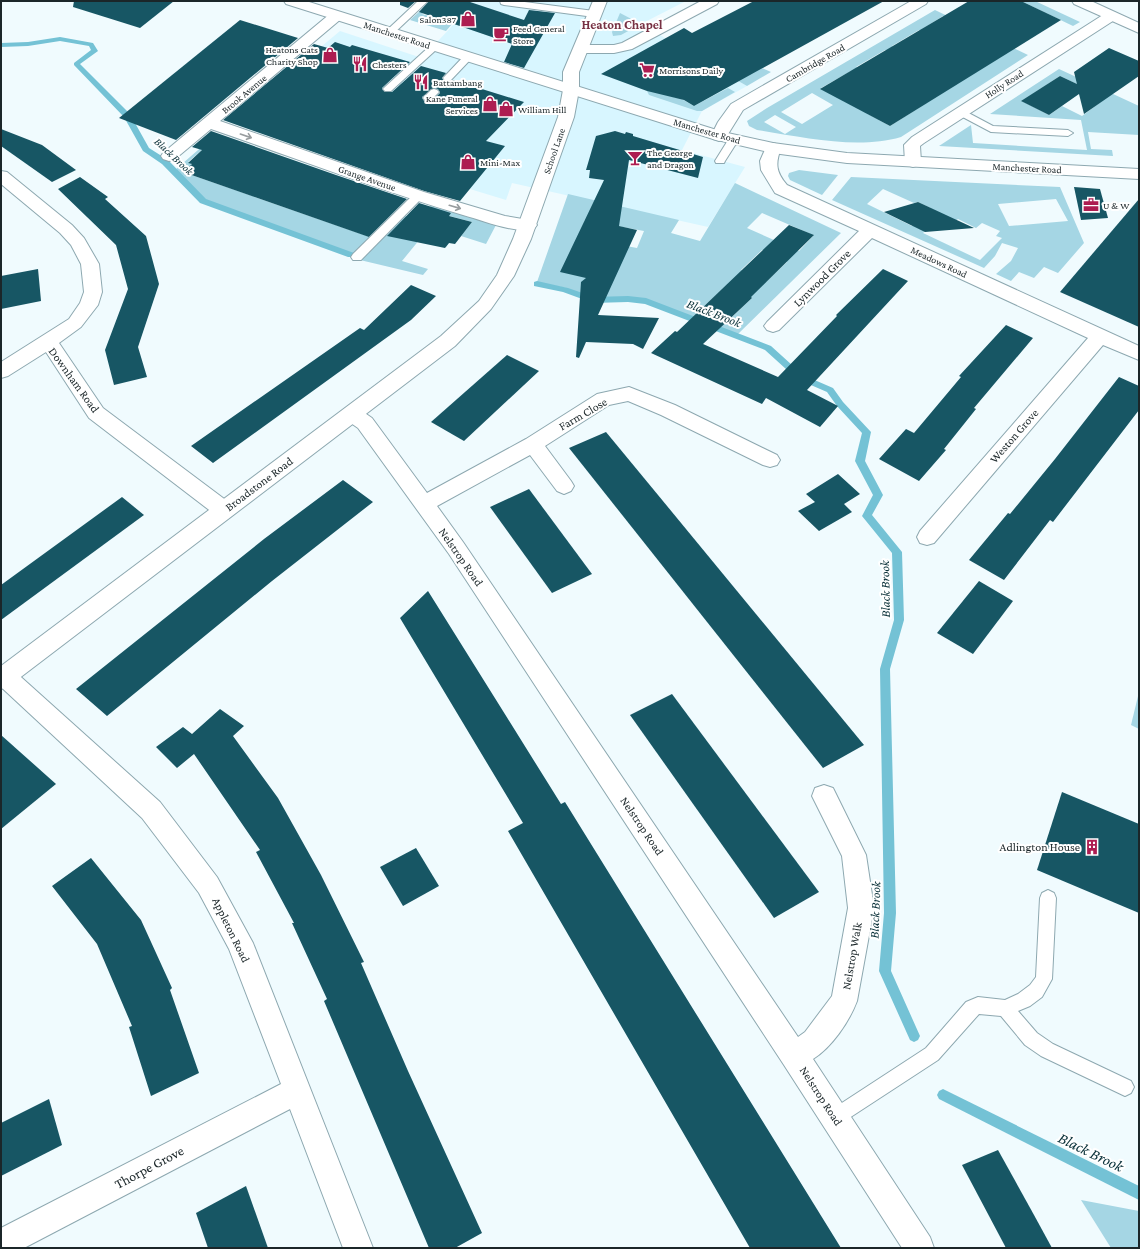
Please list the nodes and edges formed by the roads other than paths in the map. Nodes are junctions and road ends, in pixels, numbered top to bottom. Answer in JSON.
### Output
{"nodes":[{"id":1,"x":291,"y":1,"type":"edge"},
{"id":2,"x":423,"y":1,"type":"edge"},
{"id":3,"x":712,"y":1,"type":"edge"},
{"id":4,"x":921,"y":1,"type":"edge"},
{"id":5,"x":1079,"y":1,"type":"edge"},
{"id":6,"x":504,"y":2,"type":"dead end"},
{"id":7,"x":597,"y":7,"type":"edge"},
{"id":8,"x":336,"y":16,"type":"junction"},
{"id":9,"x":1111,"y":16,"type":"junction"},
{"id":10,"x":1139,"y":29,"type":"edge"},
{"id":11,"x":388,"y":33,"type":"junction"},
{"id":12,"x":434,"y":47,"type":"junction"},
{"id":13,"x":581,"y":50,"type":"junction"},
{"id":14,"x":467,"y":58,"type":"junction"},
{"id":15,"x":448,"y":78,"type":"dead end"},
{"id":16,"x":388,"y":89,"type":"dead end"},
{"id":17,"x":570,"y":90,"type":"junction"},
{"id":18,"x":961,"y":112,"type":"junction"},
{"id":19,"x":209,"y":123,"type":"junction"},
{"id":20,"x":1068,"y":133,"type":"dead end"},
{"id":21,"x":727,"y":137,"type":"junction"},
{"id":22,"x":774,"y":148,"type":"junction"},
{"id":23,"x":169,"y":156,"type":"dead end"},
{"id":24,"x":720,"y":161,"type":"dead end"},
{"id":25,"x":913,"y":162,"type":"junction"},
{"id":26,"x":1139,"y":174,"type":"edge"},
{"id":27,"x":2,"y":178,"type":"edge"},
{"id":28,"x":418,"y":196,"type":"junction"},
{"id":29,"x":528,"y":225,"type":"junction"},
{"id":30,"x":870,"y":230,"type":"junction"},
{"id":31,"x":356,"y":257,"type":"dead end"},
{"id":32,"x":505,"y":276,"type":"joint"},
{"id":33,"x":773,"y":326,"type":"dead end"},
{"id":34,"x":1100,"y":336,"type":"junction"},
{"id":35,"x":46,"y":343,"type":"junction"},
{"id":36,"x":1139,"y":354,"type":"edge"},
{"id":37,"x":1,"y":371,"type":"edge"},
{"id":38,"x":352,"y":414,"type":"junction"},
{"id":39,"x":532,"y":444,"type":"junction"},
{"id":40,"x":770,"y":460,"type":"dead end"},
{"id":41,"x":564,"y":486,"type":"dead end"},
{"id":42,"x":424,"y":504,"type":"junction"},
{"id":43,"x":224,"y":510,"type":"junction"},
{"id":44,"x":927,"y":537,"type":"dead end"},
{"id":45,"x":2,"y":677,"type":"edge"},
{"id":46,"x":824,"y":796,"type":"dead end"},
{"id":47,"x":1048,"y":898,"type":"dead end"},
{"id":48,"x":1004,"y":1008,"type":"junction"},
{"id":49,"x":794,"y":1055,"type":"junction"},
{"id":50,"x":1125,"y":1087,"type":"dead end"},
{"id":51,"x":297,"y":1090,"type":"junction"},
{"id":52,"x":834,"y":1118,"type":"junction"},
{"id":53,"x":1,"y":1244,"type":"edge"},
{"id":54,"x":358,"y":1248,"type":"edge"},
{"id":55,"x":919,"y":1248,"type":"edge"}],
"edges":[{"from":1,"to":8,"type":"main road","name":"Manchester Road"},
{"from":2,"to":11,"type":"lane"},
{"from":3,"to":13,"type":"main road"},
{"from":4,"to":21,"type":"main road","name":"Cambridge Road"},
{"from":5,"to":9,"type":"main road"},
{"from":6,"to":7,"type":"lane"},
{"from":7,"to":13,"type":"main road","name":"School Lane"},
{"from":8,"to":11,"type":"main road","name":"Manchester Road"},
{"from":8,"to":19,"type":"main road","name":"Brook Avenue"},
{"from":9,"to":10,"type":"main road"},
{"from":9,"to":18,"type":"main road","name":"Holly Road"},
{"from":11,"to":12,"type":"main road","name":"Manchester Road"},
{"from":12,"to":14,"type":"main road","name":"Manchester Road"},
{"from":12,"to":16,"type":"lane"},
{"from":13,"to":17,"type":"main road","name":"School Lane"},
{"from":14,"to":15,"type":"lane"},
{"from":14,"to":17,"type":"main road","name":"Manchester Road"},
{"from":17,"to":21,"type":"main road","name":"Manchester Road"},
{"from":17,"to":29,"type":"main road","name":"School Lane"},
{"from":18,"to":20,"type":"lane"},
{"from":18,"to":25,"type":"main road","name":"Holly Road"},
{"from":19,"to":23,"type":"main road","name":"Brook Avenue"},
{"from":19,"to":28,"type":"main road","name":"Grange Avenue","one_way":true},
{"from":21,"to":22,"type":"main road","name":"Manchester Road"},
{"from":21,"to":24,"type":"lane"},
{"from":22,"to":25,"type":"main road","name":"Manchester Road"},
{"from":22,"to":30,"type":"main road","name":"Meadows Road"},
{"from":25,"to":26,"type":"main road","name":"Manchester Road"},
{"from":27,"to":35,"type":"main road","name":"Downham Road"},
{"from":28,"to":29,"type":"main road","name":"Grange Avenue","one_way":true},
{"from":28,"to":31,"type":"lane"},
{"from":29,"to":32,"type":"main road","name":"School Lane"},
{"from":30,"to":33,"type":"main road","name":"Lynwood Grove"},
{"from":30,"to":34,"type":"main road","name":"Meadows Road"},
{"from":32,"to":38,"type":"main road","name":"Broadstone Road"},
{"from":34,"to":36,"type":"main road","name":"Meadows Road"},
{"from":34,"to":44,"type":"main road","name":"Weston Grove"},
{"from":35,"to":37,"type":"main road"},
{"from":35,"to":43,"type":"main road","name":"Downham Road"},
{"from":38,"to":42,"type":"main road","name":"Nelstrop Road"},
{"from":38,"to":43,"type":"main road","name":"Broadstone Road"},
{"from":39,"to":40,"type":"main road","name":"Farm Close"},
{"from":39,"to":41,"type":"main road"},
{"from":39,"to":42,"type":"main road","name":"Farm Close"},
{"from":42,"to":49,"type":"main road","name":"Nelstrop Road"},
{"from":43,"to":45,"type":"main road","name":"Broadstone Road"},
{"from":45,"to":51,"type":"main road","name":"Appleton Road"},
{"from":46,"to":49,"type":"main road","name":"Nelstrop Walk"},
{"from":47,"to":48,"type":"lane"},
{"from":48,"to":50,"type":"lane"},
{"from":48,"to":52,"type":"lane"},
{"from":49,"to":52,"type":"main road","name":"Nelstrop Road"},
{"from":51,"to":53,"type":"main road","name":"Thorpe Grove"},
{"from":51,"to":54,"type":"main road","name":"Appleton Road"},
{"from":52,"to":55,"type":"main road","name":"Nelstrop Road"}]}
